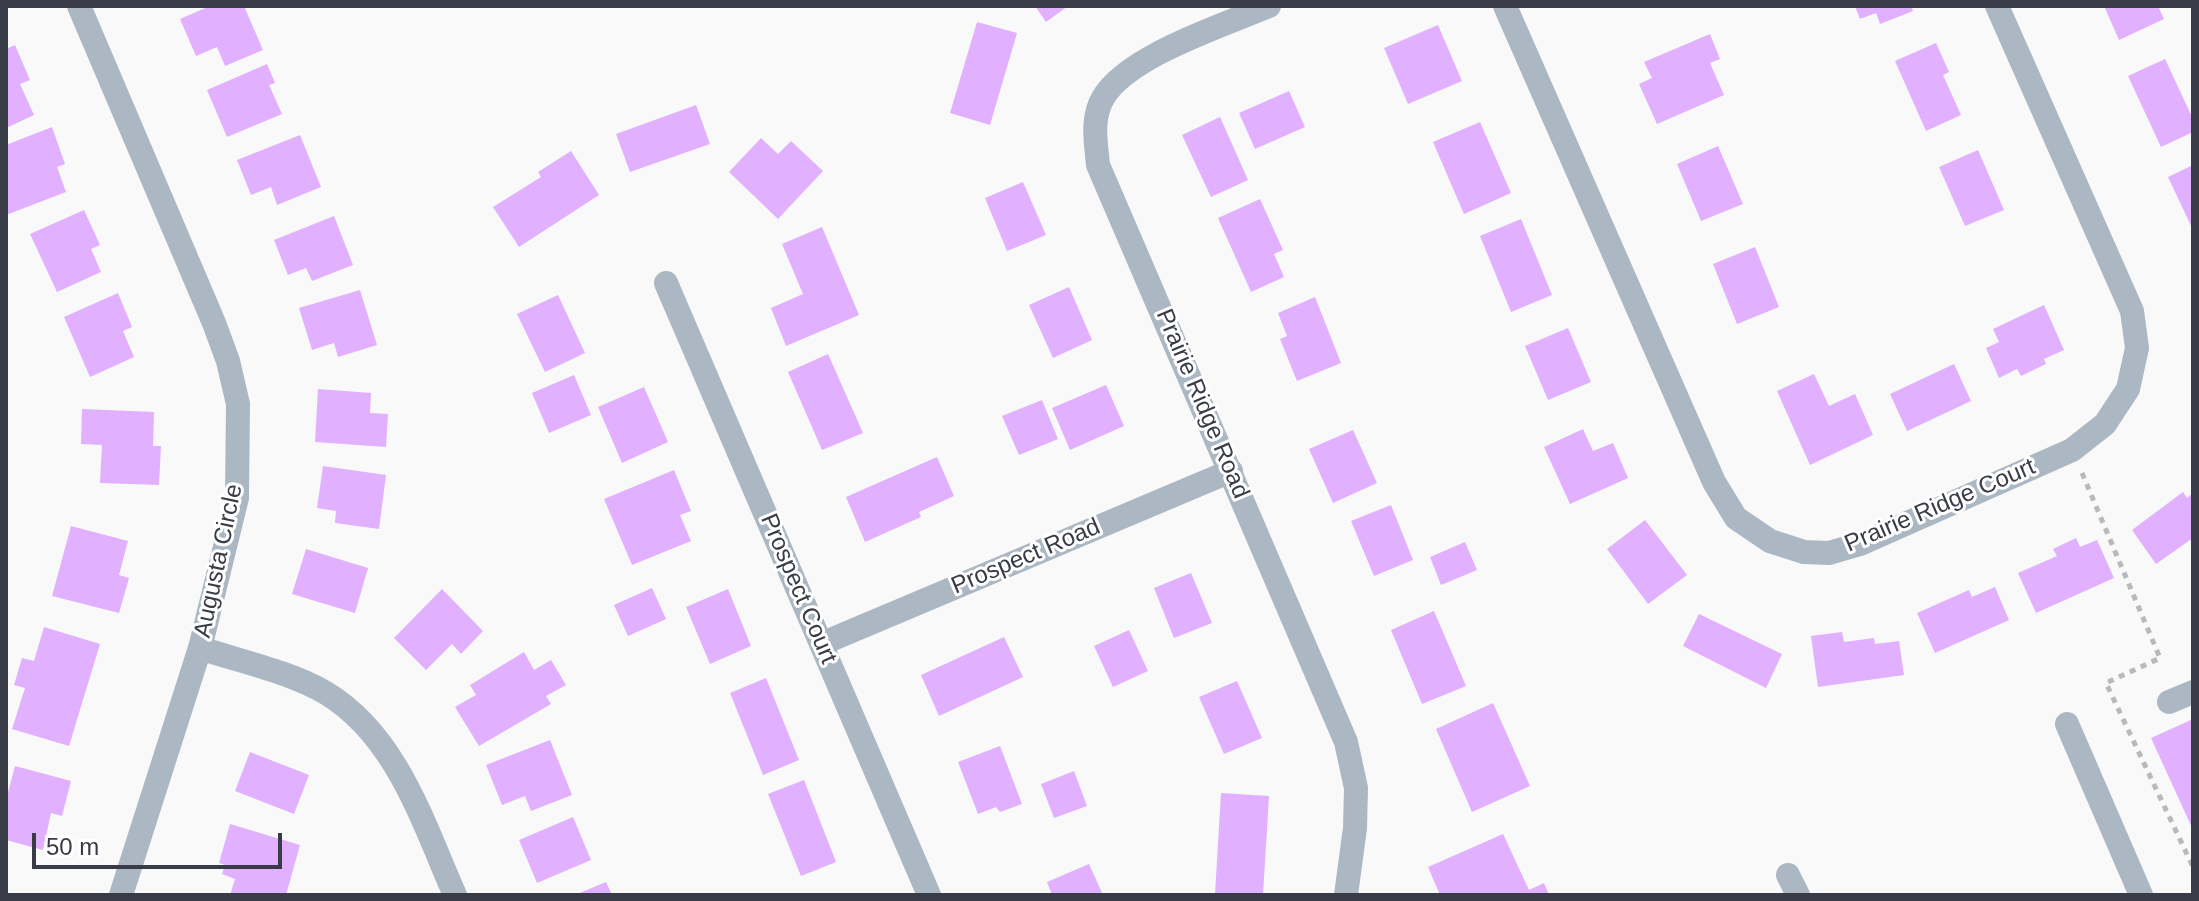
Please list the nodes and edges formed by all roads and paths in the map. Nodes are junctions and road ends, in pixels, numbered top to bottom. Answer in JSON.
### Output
{"nodes":[{"id":1,"x":79,"y":6,"type":"edge"},
{"id":2,"x":1269,"y":6,"type":"edge"},
{"id":3,"x":1505,"y":6,"type":"edge"},
{"id":4,"x":1997,"y":6,"type":"edge"},
{"id":5,"x":666,"y":283,"type":"dead end"},
{"id":6,"x":2072,"y":450,"type":"junction"},
{"id":7,"x":1231,"y":471,"type":"junction"},
{"id":8,"x":821,"y":644,"type":"junction"},
{"id":9,"x":200,"y":648,"type":"junction"},
{"id":10,"x":2193,"y":692,"type":"edge"},
{"id":11,"x":2169,"y":702,"type":"dead end"},
{"id":12,"x":2067,"y":724,"type":"dead end"},
{"id":13,"x":2193,"y":867,"type":"edge"},
{"id":14,"x":121,"y":895,"type":"edge"},
{"id":15,"x":455,"y":895,"type":"edge"},
{"id":16,"x":929,"y":895,"type":"edge"},
{"id":17,"x":1346,"y":895,"type":"edge"},
{"id":18,"x":2141,"y":895,"type":"edge"}],
"edges":[{"from":1,"to":9,"type":"street","name":"Augusta Circle"},
{"from":2,"to":7,"type":"street","name":"Prairie Ridge Road"},
{"from":3,"to":6,"type":"street","name":"Prairie Ridge Court"},
{"from":4,"to":6,"type":"street","name":"Prairie Ridge Court"},
{"from":5,"to":8,"type":"street","name":"Prospect Court"},
{"from":6,"to":13,"type":"path"},
{"from":7,"to":8,"type":"street","name":"Prospect Road"},
{"from":7,"to":17,"type":"street","name":"Prairie Ridge Road"},
{"from":8,"to":16,"type":"street","name":"Prospect Court"},
{"from":9,"to":14,"type":"street","name":"Augusta Circle"},
{"from":9,"to":15,"type":"street"},
{"from":10,"to":11,"type":"street"},
{"from":12,"to":18,"type":"street"}]}
